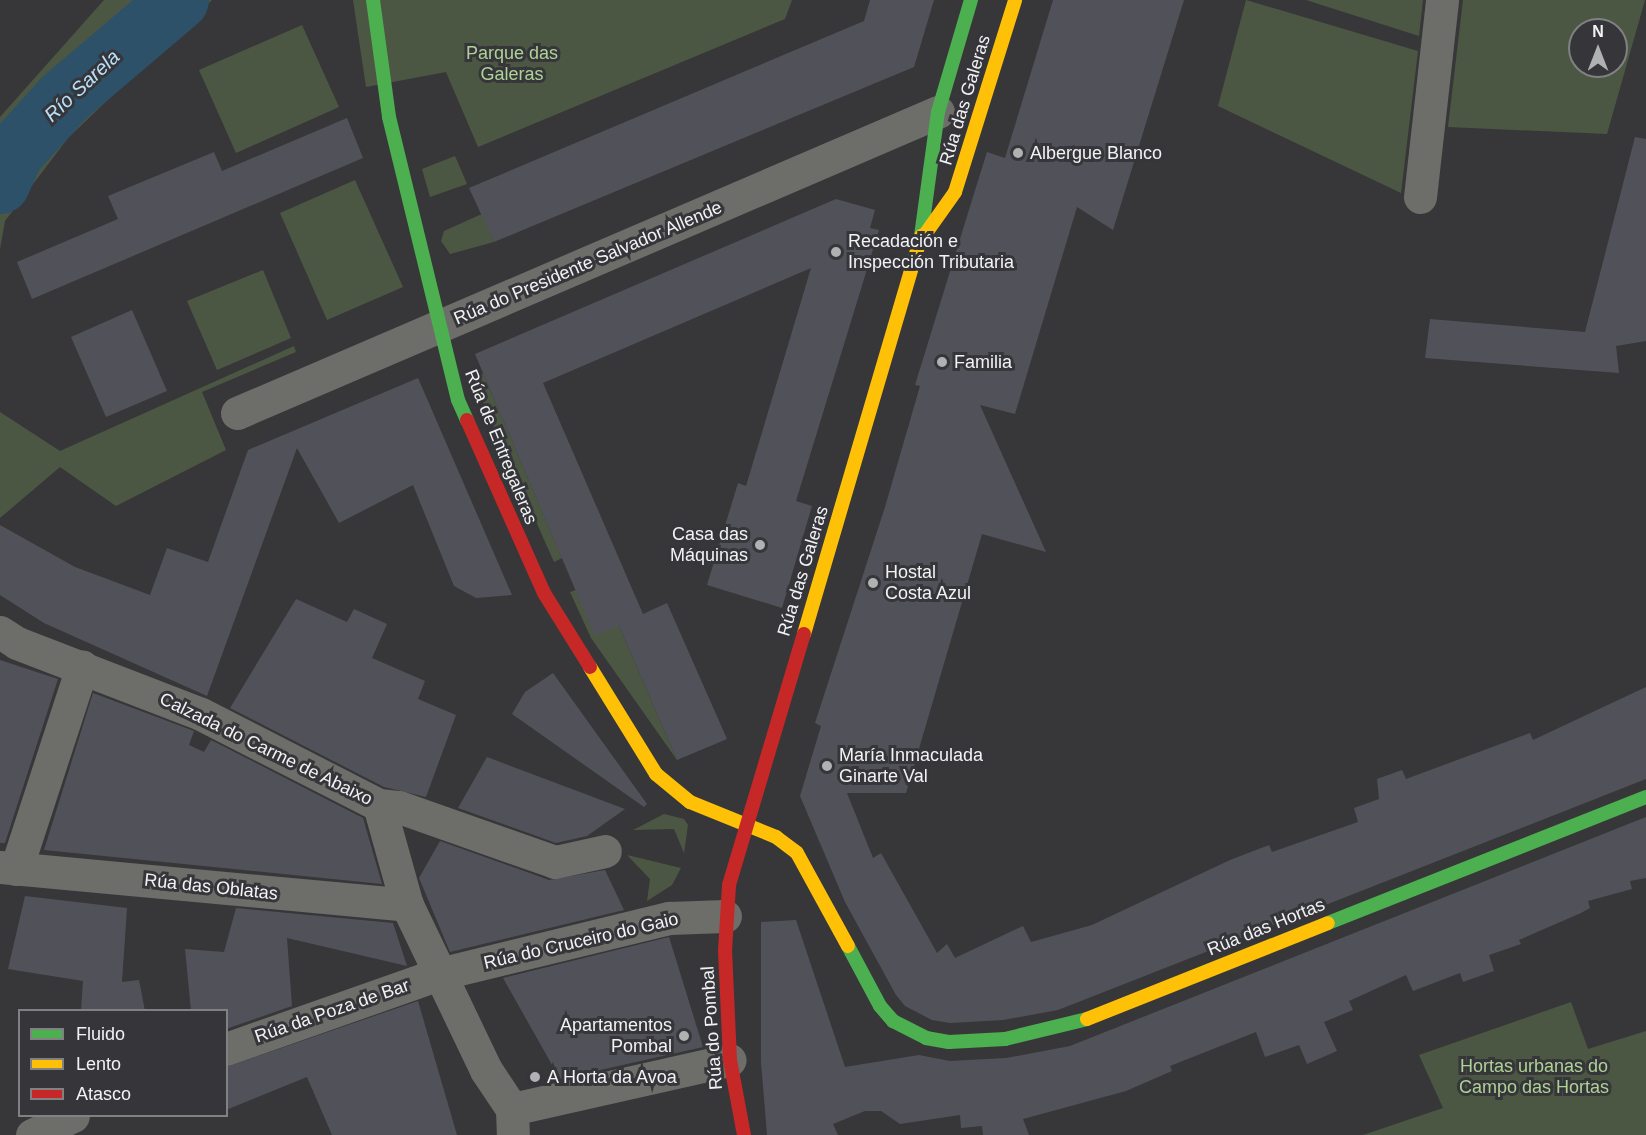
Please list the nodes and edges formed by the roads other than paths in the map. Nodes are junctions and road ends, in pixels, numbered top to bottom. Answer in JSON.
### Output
{"nodes":[{"id":1,"x":373,"y":0,"type":"edge"},
{"id":2,"x":971,"y":0,"type":"edge"},
{"id":3,"x":1015,"y":0,"type":"edge"},
{"id":4,"x":1442,"y":0,"type":"edge"},
{"id":5,"x":930,"y":121,"type":"junction"},
{"id":6,"x":1420,"y":197,"type":"dead end"},
{"id":7,"x":943,"y":211,"type":"junction"},
{"id":8,"x":923,"y":237,"type":"junction"},
{"id":9,"x":438,"y":327,"type":"junction"},
{"id":10,"x":237,"y":413,"type":"dead end"},
{"id":11,"x":0,"y":632,"type":"edge"},
{"id":12,"x":82,"y":667,"type":"junction"},
{"id":13,"x":1646,"y":797,"type":"edge"},
{"id":14,"x":379,"y":805,"type":"junction"},
{"id":15,"x":747,"y":825,"type":"junction"},
{"id":16,"x":605,"y":851,"type":"dead end"},
{"id":17,"x":8,"y":868,"type":"edge"},
{"id":18,"x":406,"y":905,"type":"junction"},
{"id":19,"x":725,"y":916,"type":"junction"},
{"id":20,"x":439,"y":974,"type":"junction"},
{"id":21,"x":893,"y":1021,"type":"joint"},
{"id":22,"x":228,"y":1048,"type":"edge"},
{"id":23,"x":730,"y":1060,"type":"junction"},
{"id":24,"x":71,"y":1117,"type":"edge"},
{"id":25,"x":512,"y":1122,"type":"edge"},
{"id":26,"x":32,"y":1135,"type":"edge"},
{"id":27,"x":744,"y":1135,"type":"edge"}],
"edges":[{"from":1,"to":9,"type":"street","name":"Rúa de Entregaleras"},
{"from":2,"to":5,"type":"street","name":"Rúa das Galeras"},
{"from":3,"to":7,"type":"street","name":"Rúa das Galeras"},
{"from":4,"to":6,"type":"street"},
{"from":5,"to":7,"type":"street"},
{"from":5,"to":8,"type":"street","name":"Rúa das Galeras"},
{"from":5,"to":9,"type":"street","name":"Rúa do Presidente Salvador Allende"},
{"from":7,"to":8,"type":"street","name":"Rúa das Galeras"},
{"from":8,"to":15,"type":"street","name":"Rúa das Galeras"},
{"from":9,"to":10,"type":"street","name":"Rúa do Presidente Salvador Allende"},
{"from":9,"to":15,"type":"street","name":"Rúa de Entregaleras"},
{"from":11,"to":12,"type":"street","name":"Calzada do Carme de Abaixo"},
{"from":12,"to":14,"type":"street","name":"Calzada do Carme de Abaixo"},
{"from":12,"to":17,"type":"street","name":"Rúa das Oblatas"},
{"from":13,"to":21,"type":"street","name":"Rúa das Hortas"},
{"from":14,"to":16,"type":"street","name":"Calzada do Carme de Abaixo"},
{"from":14,"to":18,"type":"street"},
{"from":15,"to":19,"type":"street","name":"Rúa das Galeras"},
{"from":15,"to":21,"type":"street","name":"Rúa de Entregaleras"},
{"from":17,"to":18,"type":"street","name":"Rúa das Oblatas"},
{"from":18,"to":20,"type":"street"},
{"from":19,"to":20,"type":"street","name":"Rúa do Cruceiro do Gaio"},
{"from":19,"to":23,"type":"street","name":"Rúa do Pombal"},
{"from":20,"to":22,"type":"street","name":"Rúa da Poza de Bar"},
{"from":20,"to":25,"type":"street"},
{"from":23,"to":25,"type":"street"},
{"from":23,"to":27,"type":"street","name":"Rúa do Pombal"},
{"from":24,"to":26,"type":"street"}]}
